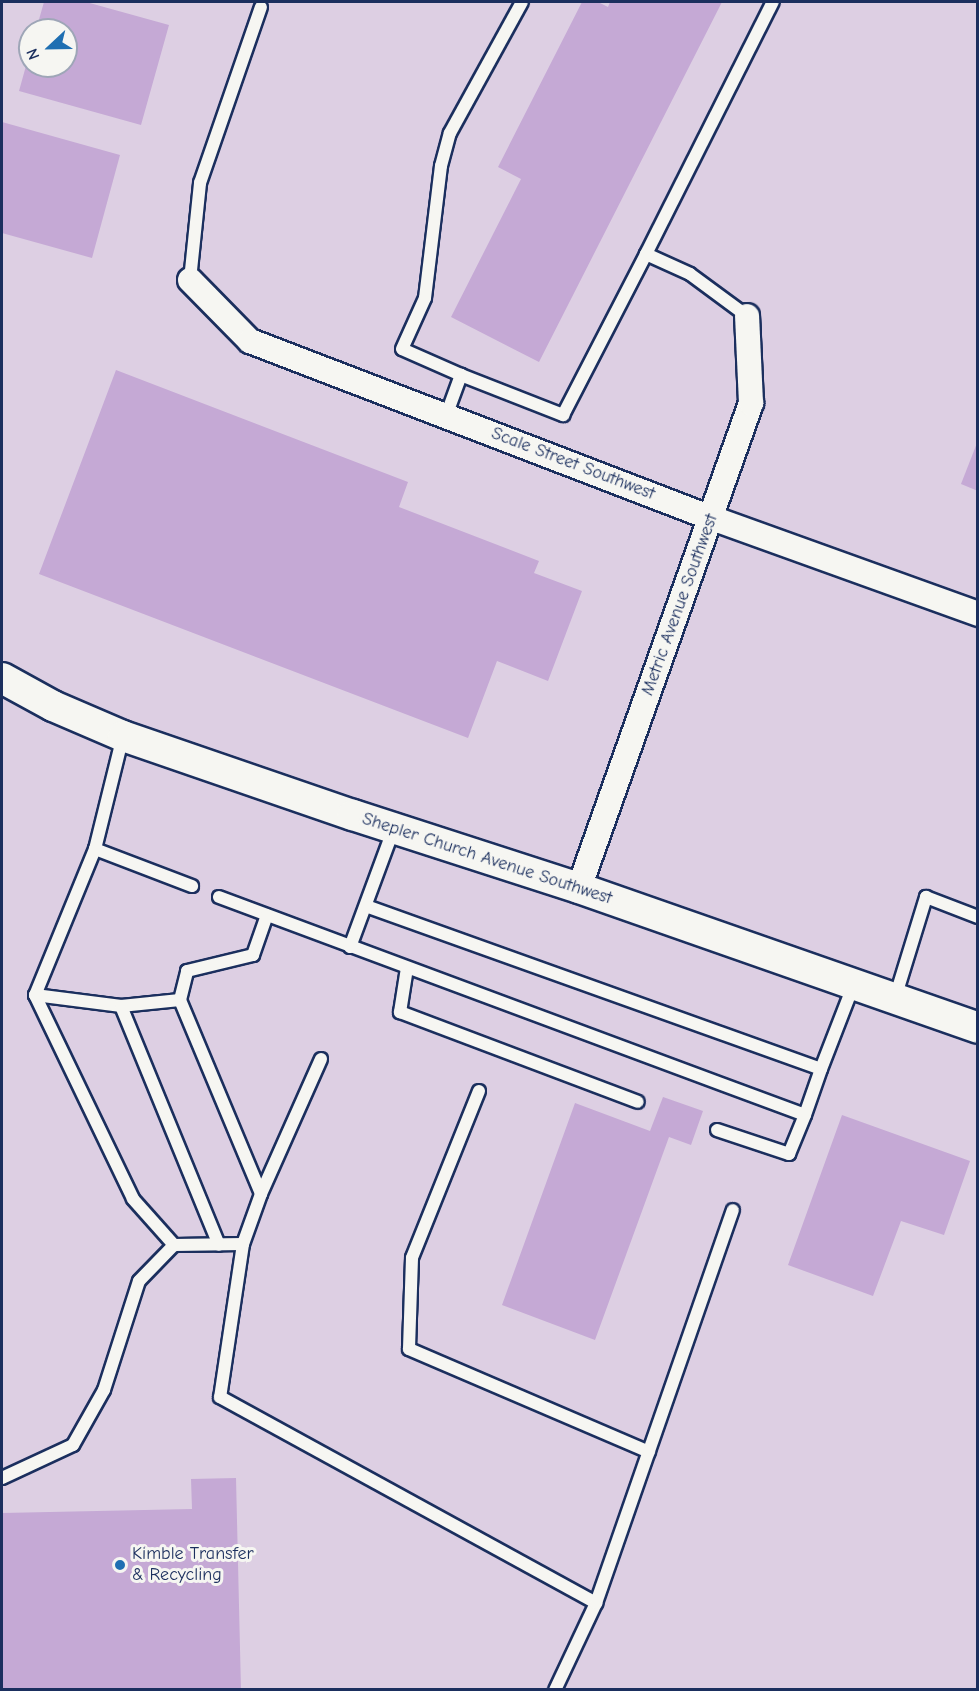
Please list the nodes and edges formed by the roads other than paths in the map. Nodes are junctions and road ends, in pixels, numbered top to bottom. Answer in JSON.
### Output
{"nodes":[{"id":1,"x":522,"y":2,"type":"edge"},
{"id":2,"x":773,"y":2,"type":"edge"},
{"id":3,"x":261,"y":7,"type":"dead end"},
{"id":4,"x":646,"y":254,"type":"junction"},
{"id":5,"x":190,"y":280,"type":"joint"},
{"id":6,"x":747,"y":316,"type":"joint"},
{"id":7,"x":460,"y":375,"type":"junction"},
{"id":8,"x":446,"y":416,"type":"junction"},
{"id":9,"x":712,"y":518,"type":"junction"},
{"id":10,"x":978,"y":614,"type":"edge"},
{"id":11,"x":2,"y":678,"type":"edge"},
{"id":12,"x":123,"y":736,"type":"junction"},
{"id":13,"x":394,"y":828,"type":"junction"},
{"id":14,"x":95,"y":849,"type":"junction"},
{"id":15,"x":192,"y":886,"type":"dead end"},
{"id":16,"x":579,"y":888,"type":"junction"},
{"id":17,"x":219,"y":897,"type":"dead end"},
{"id":18,"x":366,"y":906,"type":"junction"},
{"id":19,"x":267,"y":915,"type":"junction"},
{"id":20,"x":978,"y":917,"type":"edge"},
{"id":21,"x":350,"y":947,"type":"junction"},
{"id":22,"x":407,"y":968,"type":"junction"},
{"id":23,"x":854,"y":984,"type":"junction"},
{"id":24,"x":35,"y":995,"type":"junction"},
{"id":25,"x":895,"y":998,"type":"junction"},
{"id":26,"x":180,"y":1000,"type":"junction"},
{"id":27,"x":121,"y":1006,"type":"junction"},
{"id":28,"x":978,"y":1028,"type":"edge"},
{"id":29,"x":321,"y":1059,"type":"dead end"},
{"id":30,"x":821,"y":1069,"type":"junction"},
{"id":31,"x":479,"y":1091,"type":"dead end"},
{"id":32,"x":638,"y":1102,"type":"dead end"},
{"id":33,"x":805,"y":1115,"type":"junction"},
{"id":34,"x":717,"y":1130,"type":"dead end"},
{"id":35,"x":261,"y":1194,"type":"junction"},
{"id":36,"x":733,"y":1210,"type":"dead end"},
{"id":37,"x":243,"y":1244,"type":"junction"},
{"id":38,"x":174,"y":1245,"type":"junction"},
{"id":39,"x":219,"y":1245,"type":"junction"},
{"id":40,"x":649,"y":1452,"type":"junction"},
{"id":41,"x":2,"y":1478,"type":"edge"},
{"id":42,"x":596,"y":1603,"type":"junction"},
{"id":43,"x":555,"y":1689,"type":"edge"}],
"edges":[{"from":1,"to":7,"type":"lane"},
{"from":2,"to":4,"type":"lane"},
{"from":3,"to":5,"type":"lane"},
{"from":4,"to":6,"type":"lane"},
{"from":4,"to":7,"type":"lane"},
{"from":5,"to":8,"type":"street","name":"Scale Street Southwest"},
{"from":6,"to":9,"type":"street","name":"Metric Avenue Southwest"},
{"from":7,"to":8,"type":"lane"},
{"from":8,"to":9,"type":"street","name":"Scale Street Southwest"},
{"from":9,"to":10,"type":"street","name":"Scale Street Southwest"},
{"from":9,"to":16,"type":"street","name":"Metric Avenue Southwest"},
{"from":11,"to":12,"type":"street","name":"Shepler Church Avenue Southwest"},
{"from":12,"to":13,"type":"street","name":"Shepler Church Avenue Southwest"},
{"from":12,"to":14,"type":"lane"},
{"from":13,"to":16,"type":"street","name":"Shepler Church Avenue Southwest"},
{"from":13,"to":18,"type":"lane"},
{"from":14,"to":15,"type":"lane"},
{"from":14,"to":24,"type":"lane"},
{"from":16,"to":23,"type":"street","name":"Shepler Church Avenue Southwest"},
{"from":17,"to":19,"type":"lane"},
{"from":18,"to":21,"type":"lane"},
{"from":18,"to":30,"type":"lane"},
{"from":19,"to":21,"type":"lane"},
{"from":19,"to":26,"type":"lane"},
{"from":20,"to":25,"type":"lane"},
{"from":21,"to":22,"type":"lane"},
{"from":22,"to":32,"type":"lane"},
{"from":22,"to":33,"type":"lane"},
{"from":23,"to":25,"type":"street","name":"Shepler Church Avenue Southwest"},
{"from":23,"to":30,"type":"lane"},
{"from":24,"to":27,"type":"lane"},
{"from":24,"to":38,"type":"lane"},
{"from":25,"to":28,"type":"street","name":"Shepler Church Avenue Southwest"},
{"from":26,"to":27,"type":"lane"},
{"from":26,"to":35,"type":"lane"},
{"from":27,"to":39,"type":"lane"},
{"from":29,"to":35,"type":"lane"},
{"from":30,"to":33,"type":"lane"},
{"from":31,"to":40,"type":"lane"},
{"from":33,"to":34,"type":"lane"},
{"from":35,"to":37,"type":"lane"},
{"from":36,"to":40,"type":"lane"},
{"from":37,"to":39,"type":"lane"},
{"from":37,"to":42,"type":"lane"},
{"from":38,"to":39,"type":"lane"},
{"from":38,"to":41,"type":"lane"},
{"from":40,"to":42,"type":"lane"},
{"from":42,"to":43,"type":"lane"}]}
